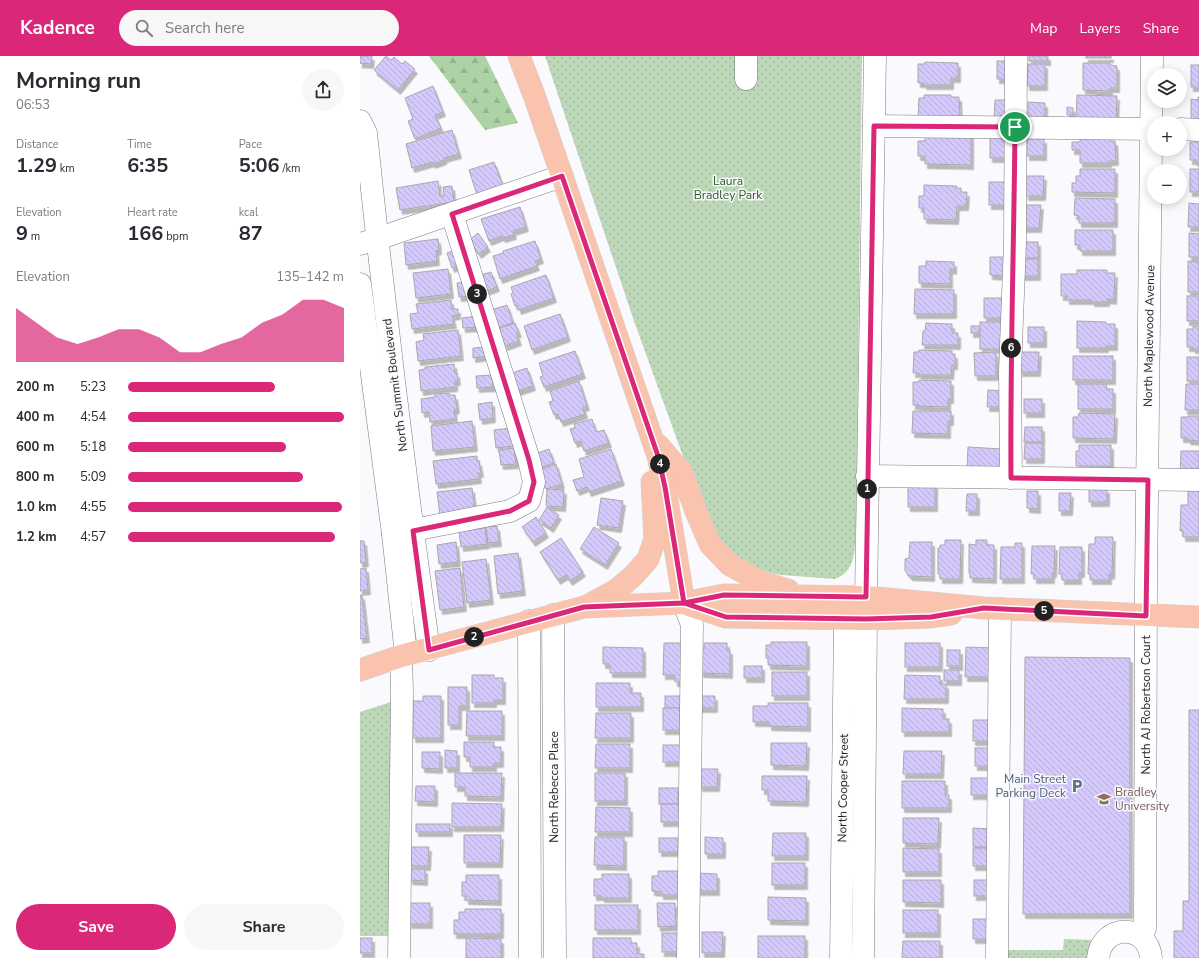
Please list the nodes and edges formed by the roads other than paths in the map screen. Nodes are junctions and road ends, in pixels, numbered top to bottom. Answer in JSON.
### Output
{"nodes":[{"id":1,"x":519,"y":56,"type":"edge"},
{"id":2,"x":746,"y":56,"type":"edge"},
{"id":3,"x":875,"y":56,"type":"edge"},
{"id":4,"x":1016,"y":56,"type":"edge"},
{"id":5,"x":1152,"y":56,"type":"edge"},
{"id":6,"x":746,"y":79,"type":"dead end"},
{"id":7,"x":1152,"y":116,"type":"edge"},
{"id":8,"x":360,"y":121,"type":"edge"},
{"id":9,"x":874,"y":126,"type":"junction"},
{"id":10,"x":1015,"y":127,"type":"junction"},
{"id":11,"x":1147,"y":129,"type":"edge"},
{"id":12,"x":1187,"y":130,"type":"edge"},
{"id":13,"x":1199,"y":130,"type":"edge"},
{"id":14,"x":1152,"y":156,"type":"edge"},
{"id":15,"x":562,"y":176,"type":"junction"},
{"id":16,"x":452,"y":214,"type":"junction"},
{"id":17,"x":369,"y":242,"type":"edge"},
{"id":18,"x":360,"y":284,"type":"edge"},
{"id":19,"x":653,"y":439,"type":"junction"},
{"id":20,"x":867,"y":476,"type":"junction"},
{"id":21,"x":1011,"y":478,"type":"junction"},
{"id":22,"x":1148,"y":480,"type":"junction"},
{"id":23,"x":1199,"y":480,"type":"edge"},
{"id":24,"x":403,"y":532,"type":"junction"},
{"id":25,"x":811,"y":597,"type":"junction"},
{"id":26,"x":866,"y":597,"type":"junction"},
{"id":27,"x":684,"y":603,"type":"junction"},
{"id":28,"x":584,"y":607,"type":"junction"},
{"id":29,"x":992,"y":609,"type":"junction"},
{"id":30,"x":553,"y":615,"type":"junction"},
{"id":31,"x":1146,"y":616,"type":"junction"},
{"id":32,"x":1199,"y":617,"type":"edge"},
{"id":33,"x":855,"y":619,"type":"junction"},
{"id":34,"x":529,"y":621,"type":"junction"},
{"id":35,"x":429,"y":650,"type":"junction"},
{"id":36,"x":403,"y":656,"type":"junction"},
{"id":37,"x":360,"y":670,"type":"edge"},
{"id":38,"x":1140,"y":936,"type":"junction"},
{"id":39,"x":399,"y":958,"type":"edge"},
{"id":40,"x":530,"y":958,"type":"edge"},
{"id":41,"x":555,"y":958,"type":"edge"},
{"id":42,"x":688,"y":958,"type":"edge"},
{"id":43,"x":841,"y":958,"type":"edge"},
{"id":44,"x":863,"y":958,"type":"edge"},
{"id":45,"x":998,"y":958,"type":"edge"},
{"id":46,"x":1098,"y":958,"type":"edge"},
{"id":47,"x":1151,"y":958,"type":"edge"}],
"edges":[{"from":1,"to":15,"type":"main road"},
{"from":2,"to":6,"type":"street"},
{"from":3,"to":9,"type":"street"},
{"from":4,"to":10,"type":"street"},
{"from":5,"to":7,"type":"street","name":"North Maplewood Avenue"},
{"from":8,"to":17,"type":"street","name":"North Summit Boulevard"},
{"from":9,"to":10,"type":"street"},
{"from":9,"to":20,"type":"street"},
{"from":10,"to":11,"type":"street"},
{"from":10,"to":21,"type":"street"},
{"from":12,"to":13,"type":"street"},
{"from":14,"to":22,"type":"street","name":"North Maplewood Avenue"},
{"from":15,"to":16,"type":"street"},
{"from":15,"to":19,"type":"main road"},
{"from":16,"to":17,"type":"street"},
{"from":16,"to":24,"type":"street"},
{"from":17,"to":24,"type":"street","name":"North Summit Boulevard"},
{"from":18,"to":24,"type":"street","name":"North Summit Boulevard"},
{"from":19,"to":25,"type":"main road"},
{"from":19,"to":27,"type":"main road"},
{"from":19,"to":28,"type":"main road"},
{"from":20,"to":21,"type":"street"},
{"from":20,"to":26,"type":"street"},
{"from":21,"to":22,"type":"street"},
{"from":22,"to":23,"type":"street"},
{"from":22,"to":31,"type":"street","name":"North Maplewood Avenue"},
{"from":24,"to":35,"type":"street","name":"North Summit Boulevard"},
{"from":24,"to":36,"type":"street","name":"North Summit Boulevard"},
{"from":25,"to":26,"type":"main road"},
{"from":25,"to":27,"type":"main road"},
{"from":26,"to":29,"type":"main road"},
{"from":27,"to":28,"type":"main road"},
{"from":27,"to":33,"type":"main road"},
{"from":27,"to":42,"type":"street"},
{"from":28,"to":30,"type":"main road"},
{"from":29,"to":31,"type":"main road"},
{"from":29,"to":33,"type":"main road"},
{"from":29,"to":45,"type":"street"},
{"from":30,"to":34,"type":"main road"},
{"from":30,"to":41,"type":"street","name":"North Rebecca Place"},
{"from":31,"to":32,"type":"main road"},
{"from":31,"to":38,"type":"street","name":"North AJ Robertson Court"},
{"from":33,"to":43,"type":"street","name":"North Cooper Street"},
{"from":33,"to":44,"type":"street","name":"North Cooper Street"},
{"from":34,"to":35,"type":"main road"},
{"from":34,"to":40,"type":"street","name":"North Rebecca Place"},
{"from":35,"to":36,"type":"main road"},
{"from":36,"to":37,"type":"main road"},
{"from":36,"to":39,"type":"street","name":"North Summit Boulevard"},
{"from":38,"to":46,"type":"street"},
{"from":38,"to":47,"type":"street"}]}
